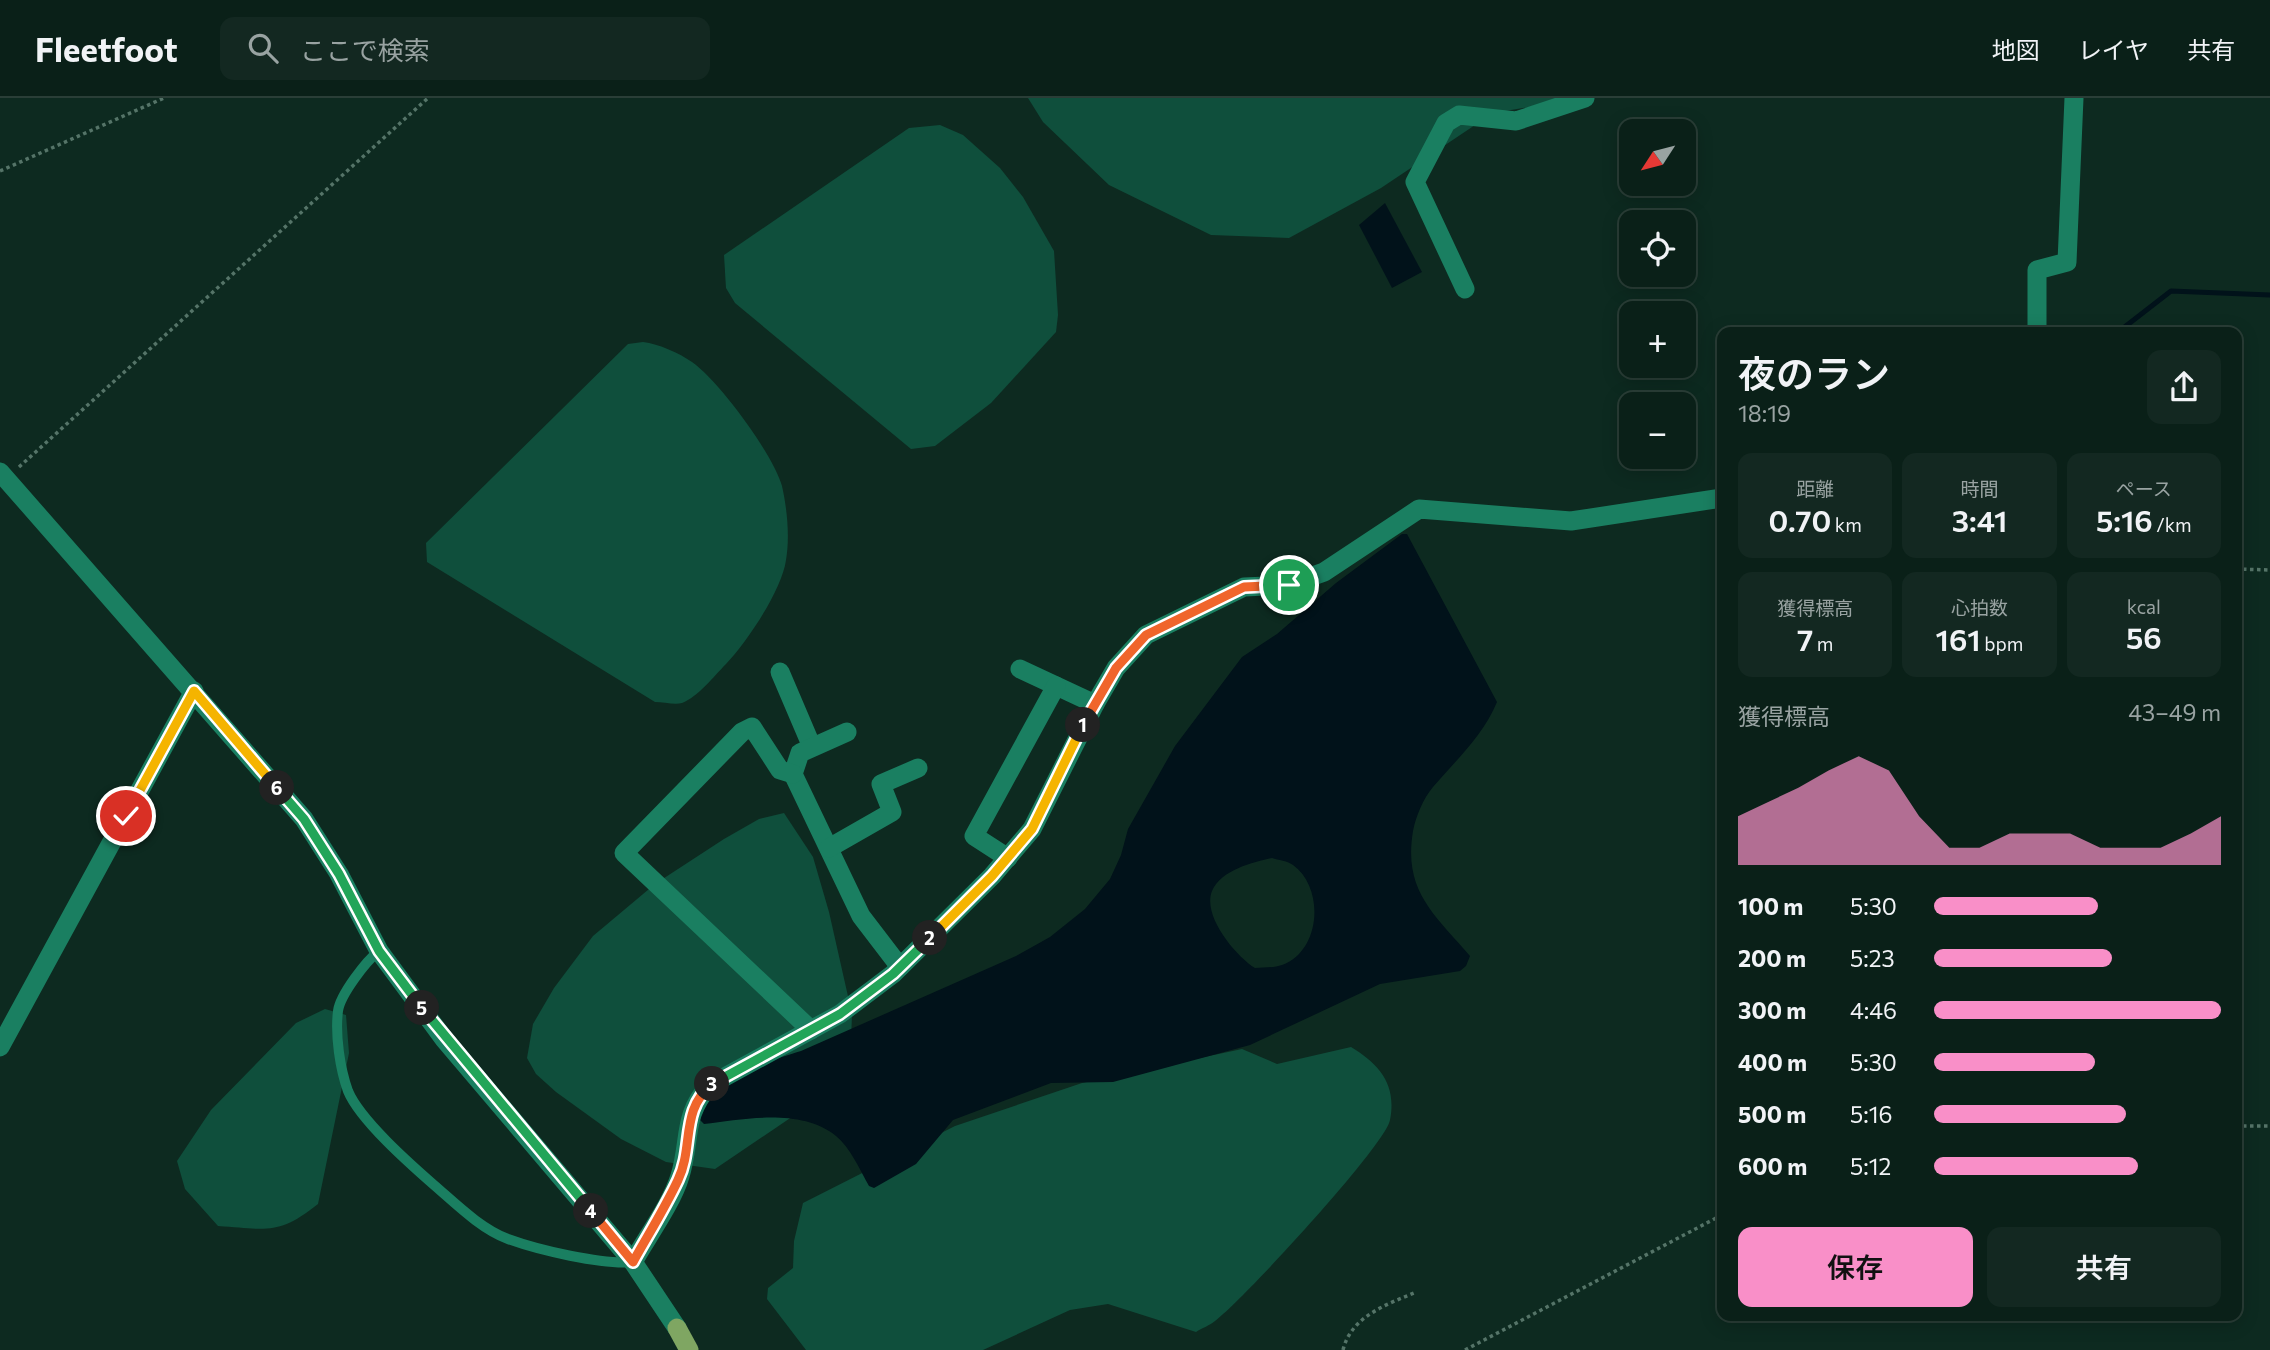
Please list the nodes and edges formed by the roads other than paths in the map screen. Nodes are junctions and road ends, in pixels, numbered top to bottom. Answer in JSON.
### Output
{"nodes":[{"id":1,"x":1585,"y":98,"type":"edge"},
{"id":2,"x":2074,"y":98,"type":"edge"},
{"id":3,"x":1465,"y":289,"type":"dead end"},
{"id":4,"x":2037,"y":327,"type":"edge"},
{"id":5,"x":3,"y":475,"type":"edge"},
{"id":6,"x":1717,"y":499,"type":"edge"},
{"id":7,"x":1020,"y":669,"type":"dead end"},
{"id":8,"x":780,"y":672,"type":"dead end"},
{"id":9,"x":1056,"y":686,"type":"junction"},
{"id":10,"x":194,"y":691,"type":"junction"},
{"id":11,"x":1094,"y":704,"type":"junction"},
{"id":12,"x":847,"y":732,"type":"dead end"},
{"id":13,"x":812,"y":747,"type":"junction"},
{"id":14,"x":918,"y":768,"type":"dead end"},
{"id":15,"x":793,"y":774,"type":"junction"},
{"id":16,"x":829,"y":848,"type":"junction"},
{"id":17,"x":1008,"y":858,"type":"junction"},
{"id":18,"x":379,"y":951,"type":"junction"},
{"id":19,"x":900,"y":967,"type":"junction"},
{"id":20,"x":811,"y":1030,"type":"junction"},
{"id":21,"x":0,"y":1047,"type":"edge"},
{"id":22,"x":633,"y":1262,"type":"junction"},
{"id":23,"x":677,"y":1328,"type":"joint"},
{"id":24,"x":689,"y":1350,"type":"edge"}],
"edges":[{"from":1,"to":3,"type":"street"},
{"from":2,"to":4,"type":"street"},
{"from":5,"to":10,"type":"street"},
{"from":6,"to":11,"type":"street"},
{"from":7,"to":9,"type":"street"},
{"from":8,"to":13,"type":"street"},
{"from":9,"to":11,"type":"street"},
{"from":9,"to":17,"type":"street"},
{"from":10,"to":18,"type":"street"},
{"from":10,"to":21,"type":"street"},
{"from":11,"to":17,"type":"street"},
{"from":12,"to":13,"type":"street"},
{"from":13,"to":15,"type":"street"},
{"from":14,"to":16,"type":"street"},
{"from":15,"to":16,"type":"street"},
{"from":15,"to":20,"type":"street"},
{"from":16,"to":19,"type":"street"},
{"from":17,"to":19,"type":"street"},
{"from":18,"to":22,"type":"street"},
{"from":18,"to":22,"type":"lane"},
{"from":19,"to":20,"type":"street"},
{"from":20,"to":22,"type":"street"},
{"from":22,"to":23,"type":"street"},
{"from":23,"to":24,"type":"main road"}]}
